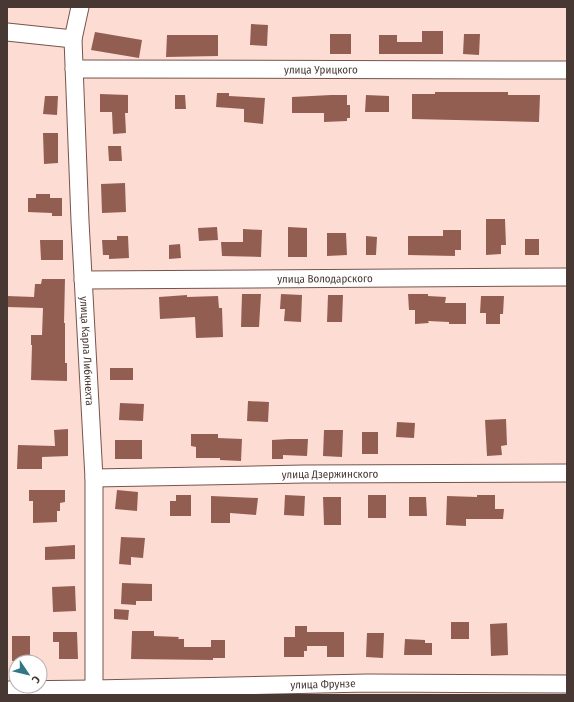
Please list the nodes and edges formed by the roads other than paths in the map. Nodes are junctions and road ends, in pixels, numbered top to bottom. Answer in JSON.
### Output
{"nodes":[{"id":1,"x":80,"y":7,"type":"edge"},
{"id":2,"x":7,"y":32,"type":"edge"},
{"id":3,"x":73,"y":39,"type":"junction"},
{"id":4,"x":74,"y":69,"type":"junction"},
{"id":5,"x":567,"y":70,"type":"edge"},
{"id":6,"x":567,"y":277,"type":"edge"},
{"id":7,"x":83,"y":280,"type":"junction"},
{"id":8,"x":567,"y":473,"type":"edge"},
{"id":9,"x":94,"y":478,"type":"junction"},
{"id":10,"x":567,"y":684,"type":"edge"},
{"id":11,"x":7,"y":690,"type":"edge"},
{"id":12,"x":94,"y":692,"type":"edge"}],
"edges":[{"from":1,"to":3,"type":"street","name":"улица Карла Либкнехта"},
{"from":2,"to":3,"type":"street"},
{"from":3,"to":4,"type":"street","name":"улица Карла Либкнехта"},
{"from":4,"to":5,"type":"street","name":"улица Урицкого"},
{"from":4,"to":7,"type":"street","name":"улица Карла Либкнехта"},
{"from":6,"to":7,"type":"street","name":"улица Володарского"},
{"from":7,"to":9,"type":"street","name":"улица Карла Либкнехта"},
{"from":8,"to":9,"type":"street","name":"улица Дзержинского"},
{"from":9,"to":12,"type":"street","name":"улица Карла Либкнехта"},
{"from":10,"to":12,"type":"street","name":"улица Фрунзе"},
{"from":11,"to":12,"type":"street","name":"улица Фрунзе"}]}
